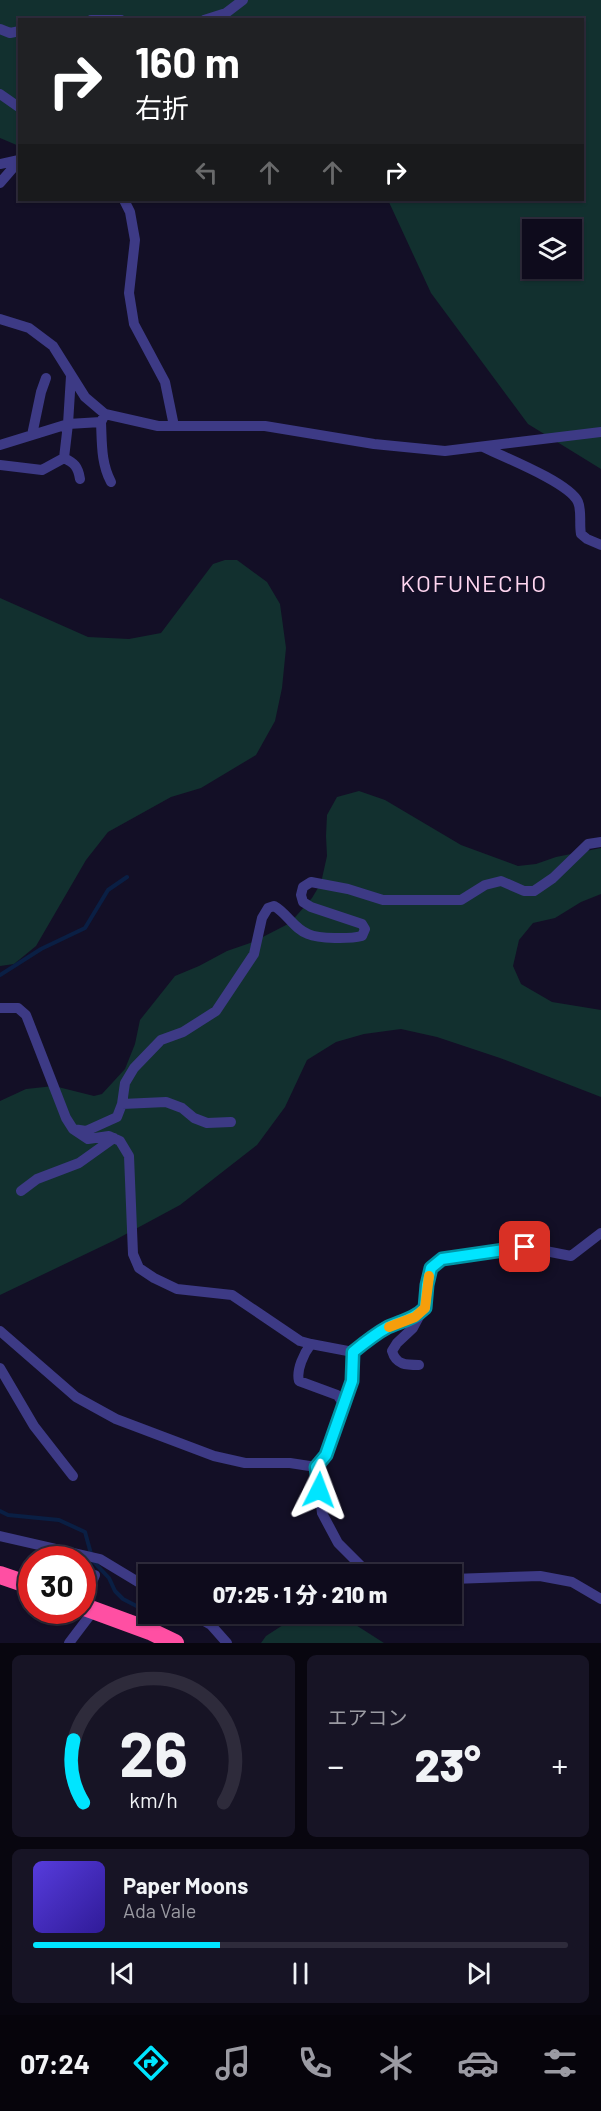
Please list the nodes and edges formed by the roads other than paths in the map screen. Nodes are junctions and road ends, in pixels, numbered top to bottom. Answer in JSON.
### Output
{"nodes":[{"id":1,"x":243,"y":0,"type":"edge"},
{"id":2,"x":210,"y":18,"type":"edge"},
{"id":3,"x":0,"y":29,"type":"edge"},
{"id":4,"x":18,"y":31,"type":"edge"},
{"id":5,"x":0,"y":94,"type":"edge"},
{"id":6,"x":18,"y":107,"type":"edge"},
{"id":7,"x":18,"y":160,"type":"edge"},
{"id":8,"x":18,"y":161,"type":"edge"},
{"id":9,"x":0,"y":164,"type":"edge"},
{"id":10,"x":0,"y":183,"type":"edge"},
{"id":11,"x":124,"y":201,"type":"edge"},
{"id":12,"x":0,"y":319,"type":"edge"},
{"id":13,"x":71,"y":375,"type":"junction"},
{"id":14,"x":46,"y":378,"type":"dead end"},
{"id":15,"x":103,"y":418,"type":"junction"},
{"id":16,"x":68,"y":424,"type":"junction"},
{"id":17,"x":174,"y":426,"type":"junction"},
{"id":18,"x":601,"y":432,"type":"edge"},
{"id":19,"x":32,"y":435,"type":"junction"},
{"id":20,"x":0,"y":445,"type":"edge"},
{"id":21,"x":482,"y":447,"type":"junction"},
{"id":22,"x":64,"y":458,"type":"junction"},
{"id":23,"x":0,"y":465,"type":"edge"},
{"id":24,"x":80,"y":478,"type":"dead end"},
{"id":25,"x":111,"y":482,"type":"dead end"},
{"id":26,"x":601,"y":545,"type":"edge"},
{"id":27,"x":601,"y":842,"type":"edge"},
{"id":28,"x":0,"y":1008,"type":"edge"},
{"id":29,"x":122,"y":1104,"type":"junction"},
{"id":30,"x":231,"y":1122,"type":"dead end"},
{"id":31,"x":73,"y":1130,"type":"junction"},
{"id":32,"x":114,"y":1138,"type":"junction"},
{"id":33,"x":21,"y":1191,"type":"dead end"},
{"id":34,"x":601,"y":1233,"type":"edge"},
{"id":35,"x":423,"y":1310,"type":"junction"},
{"id":36,"x":0,"y":1331,"type":"edge"},
{"id":37,"x":311,"y":1344,"type":"junction"},
{"id":38,"x":353,"y":1352,"type":"junction"},
{"id":39,"x":419,"y":1365,"type":"dead end"},
{"id":40,"x":0,"y":1368,"type":"edge"},
{"id":41,"x":344,"y":1404,"type":"junction"},
{"id":42,"x":316,"y":1467,"type":"junction"},
{"id":43,"x":73,"y":1476,"type":"dead end"},
{"id":44,"x":0,"y":1536,"type":"edge"},
{"id":45,"x":359,"y":1564,"type":"edge"},
{"id":46,"x":0,"y":1575,"type":"edge"},
{"id":47,"x":462,"y":1579,"type":"edge"},
{"id":48,"x":18,"y":1581,"type":"edge"},
{"id":49,"x":138,"y":1582,"type":"edge"},
{"id":50,"x":601,"y":1599,"type":"edge"},
{"id":51,"x":96,"y":1611,"type":"edge"},
{"id":52,"x":78,"y":1624,"type":"edge"},
{"id":53,"x":209,"y":1624,"type":"edge"},
{"id":54,"x":69,"y":1643,"type":"edge"},
{"id":55,"x":175,"y":1643,"type":"edge"},
{"id":56,"x":227,"y":1643,"type":"edge"}],
"edges":[{"from":1,"to":2,"type":"street"},
{"from":3,"to":4,"type":"street"},
{"from":5,"to":6,"type":"street"},
{"from":7,"to":9,"type":"street"},
{"from":8,"to":10,"type":"street"},
{"from":11,"to":17,"type":"street"},
{"from":12,"to":13,"type":"street"},
{"from":13,"to":15,"type":"street"},
{"from":13,"to":16,"type":"street"},
{"from":14,"to":19,"type":"street"},
{"from":15,"to":16,"type":"street"},
{"from":15,"to":17,"type":"street"},
{"from":15,"to":25,"type":"street"},
{"from":16,"to":19,"type":"street"},
{"from":16,"to":22,"type":"street"},
{"from":17,"to":21,"type":"street"},
{"from":18,"to":21,"type":"street"},
{"from":19,"to":20,"type":"street"},
{"from":21,"to":26,"type":"street"},
{"from":22,"to":23,"type":"street"},
{"from":22,"to":24,"type":"street"},
{"from":27,"to":29,"type":"street"},
{"from":28,"to":31,"type":"street"},
{"from":29,"to":30,"type":"street"},
{"from":29,"to":31,"type":"street"},
{"from":31,"to":32,"type":"street"},
{"from":32,"to":33,"type":"street"},
{"from":32,"to":37,"type":"street"},
{"from":34,"to":35,"type":"street"},
{"from":35,"to":38,"type":"street"},
{"from":35,"to":39,"type":"street"},
{"from":36,"to":42,"type":"street"},
{"from":37,"to":38,"type":"street"},
{"from":37,"to":41,"type":"street"},
{"from":38,"to":41,"type":"street"},
{"from":40,"to":43,"type":"street"},
{"from":41,"to":42,"type":"street"},
{"from":42,"to":45,"type":"street"},
{"from":44,"to":49,"type":"street"},
{"from":46,"to":48,"type":"highway"},
{"from":47,"to":50,"type":"street"},
{"from":51,"to":55,"type":"highway"},
{"from":52,"to":54,"type":"street"},
{"from":53,"to":56,"type":"street"}]}
